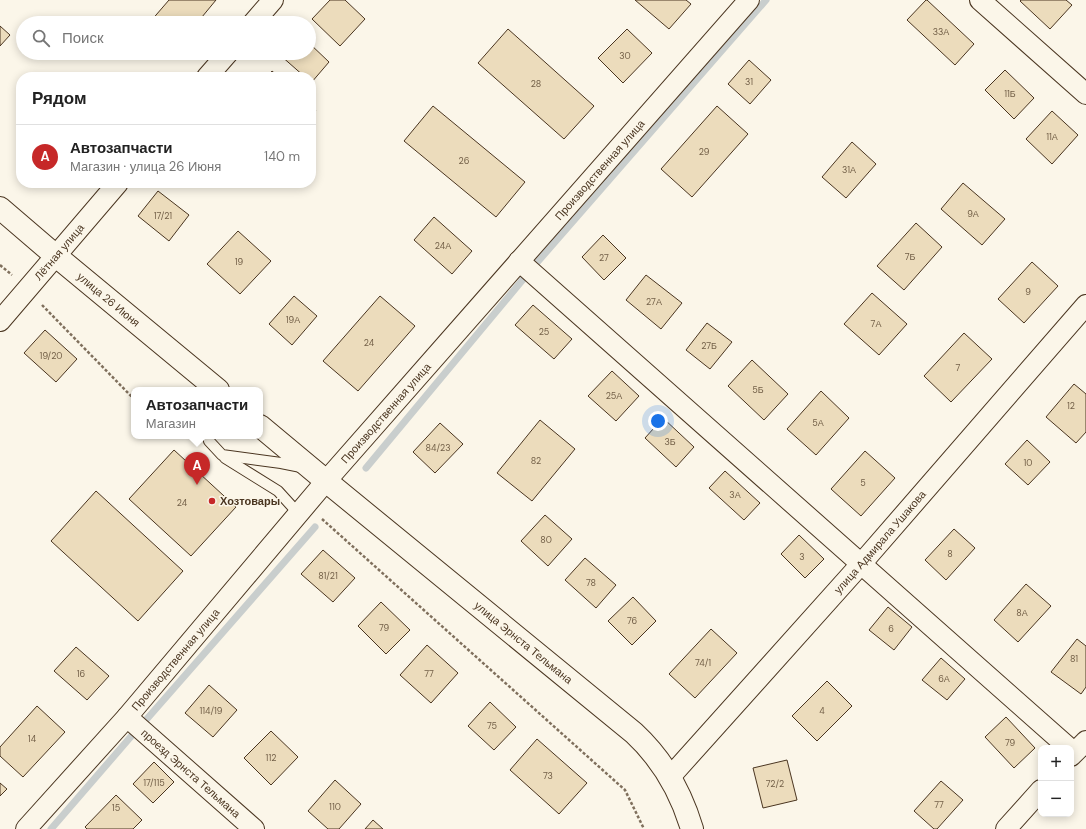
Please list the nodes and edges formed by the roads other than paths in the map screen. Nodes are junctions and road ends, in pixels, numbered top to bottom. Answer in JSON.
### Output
{"nodes":[{"id":1,"x":273,"y":0,"type":"edge"},
{"id":2,"x":749,"y":0,"type":"edge"},
{"id":3,"x":980,"y":0,"type":"edge"},
{"id":4,"x":259,"y":16,"type":"edge"},
{"id":5,"x":222,"y":60,"type":"edge"},
{"id":6,"x":211,"y":72,"type":"edge"},
{"id":7,"x":1086,"y":94,"type":"edge"},
{"id":8,"x":114,"y":188,"type":"edge"},
{"id":9,"x":0,"y":208,"type":"edge"},
{"id":10,"x":56,"y":256,"type":"junction"},
{"id":11,"x":519,"y":261,"type":"junction"},
{"id":12,"x":1086,"y":305,"type":"edge"},
{"id":13,"x":0,"y":321,"type":"edge"},
{"id":14,"x":205,"y":383,"type":"edge"},
{"id":15,"x":263,"y":428,"type":"edge"},
{"id":16,"x":209,"y":439,"type":"edge"},
{"id":17,"x":222,"y":455,"type":"junction"},
{"id":18,"x":319,"y":475,"type":"junction"},
{"id":19,"x":302,"y":508,"type":"junction"},
{"id":20,"x":861,"y":564,"type":"junction"},
{"id":21,"x":127,"y":716,"type":"junction"},
{"id":22,"x":1068,"y":745,"type":"edge"},
{"id":23,"x":670,"y":776,"type":"junction"},
{"id":24,"x":1038,"y":793,"type":"edge"},
{"id":25,"x":26,"y":829,"type":"edge"},
{"id":26,"x":254,"y":829,"type":"edge"},
{"id":27,"x":692,"y":829,"type":"edge"},
{"id":28,"x":1006,"y":829,"type":"edge"}],
"edges":[{"from":1,"to":4,"type":"street"},
{"from":2,"to":11,"type":"street","name":"Производственная улица"},
{"from":3,"to":7,"type":"street"},
{"from":5,"to":6,"type":"street"},
{"from":8,"to":10,"type":"street","name":"Лётная улица"},
{"from":9,"to":10,"type":"main road","name":"улица 26 Июня"},
{"from":10,"to":13,"type":"street","name":"Лётная улица"},
{"from":10,"to":14,"type":"main road","name":"улица 26 Июня"},
{"from":11,"to":18,"type":"street","name":"Производственная улица"},
{"from":11,"to":20,"type":"street"},
{"from":12,"to":20,"type":"street","name":"улица Адмирала Ушакова"},
{"from":15,"to":18,"type":"main road"},
{"from":16,"to":17,"type":"lane"},
{"from":17,"to":18,"type":"lane"},
{"from":17,"to":19,"type":"lane"},
{"from":18,"to":19,"type":"street","name":"Производственная улица"},
{"from":18,"to":23,"type":"main road","name":"улица Эрнста Тельмана"},
{"from":19,"to":21,"type":"street","name":"Производственная улица"},
{"from":20,"to":22,"type":"street"},
{"from":20,"to":23,"type":"street","name":"улица Адмирала Ушакова"},
{"from":21,"to":25,"type":"street","name":"Производственная улица"},
{"from":21,"to":26,"type":"street","name":"проезд Эрнста Тельмана"},
{"from":23,"to":27,"type":"main road","name":"улица Эрнста Тельмана"},
{"from":24,"to":28,"type":"street"}]}
